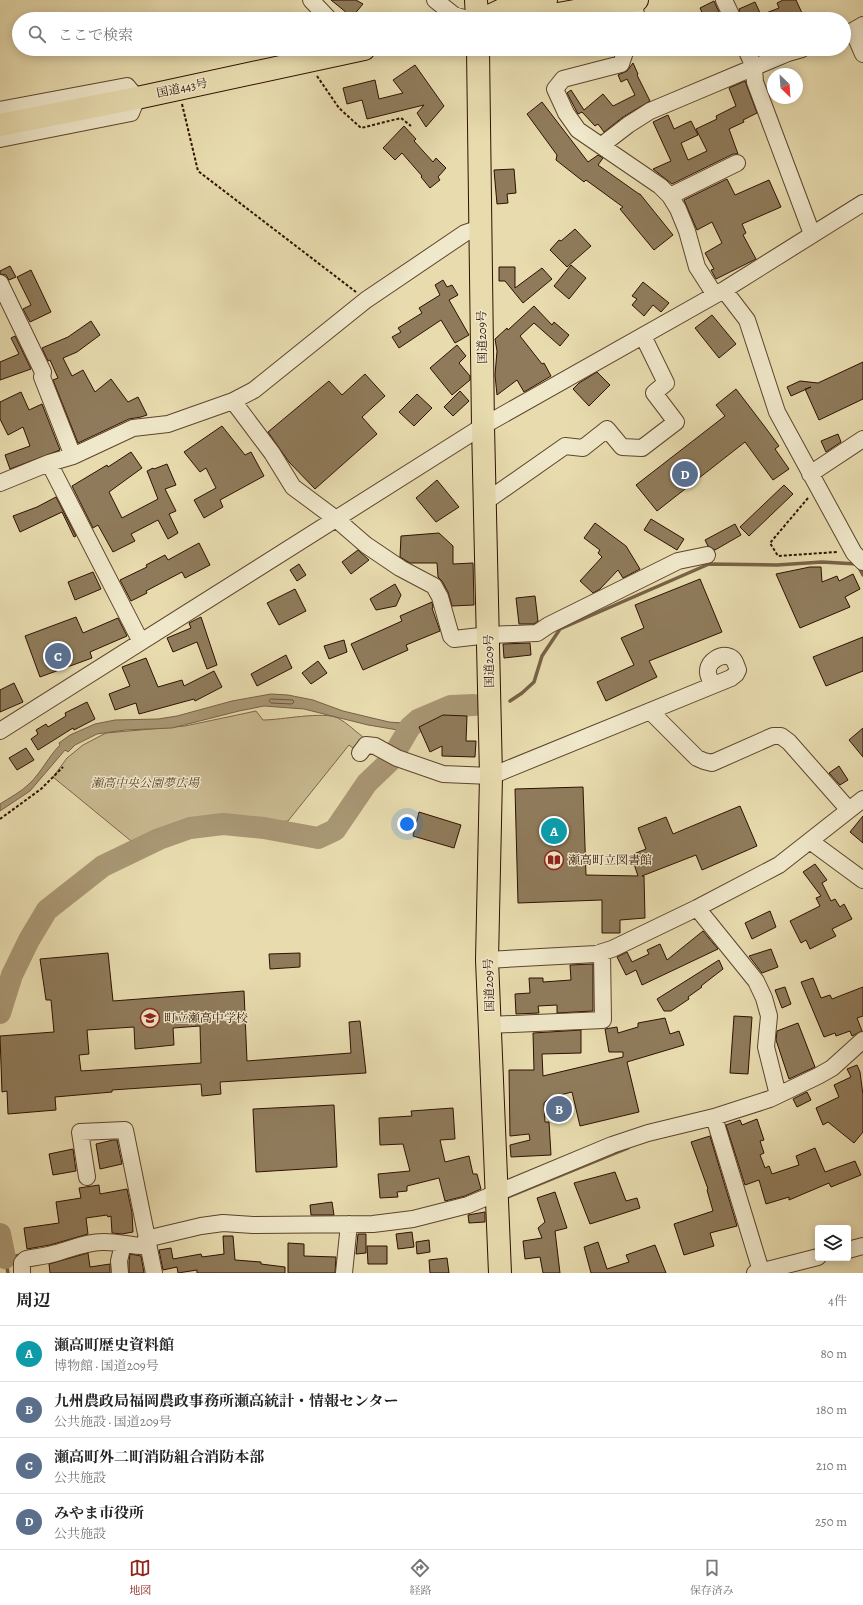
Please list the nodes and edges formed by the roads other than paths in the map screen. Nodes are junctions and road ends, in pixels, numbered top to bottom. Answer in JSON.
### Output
{"nodes":[{"id":1,"x":311,"y":0,"type":"edge"},
{"id":2,"x":435,"y":0,"type":"edge"},
{"id":3,"x":476,"y":0,"type":"edge"},
{"id":4,"x":546,"y":0,"type":"edge"},
{"id":5,"x":724,"y":0,"type":"edge"},
{"id":6,"x":635,"y":7,"type":"edge"},
{"id":7,"x":322,"y":12,"type":"edge"},
{"id":8,"x":450,"y":12,"type":"edge"},
{"id":9,"x":477,"y":12,"type":"edge"},
{"id":10,"x":497,"y":12,"type":"edge"},
{"id":11,"x":591,"y":12,"type":"edge"},
{"id":12,"x":730,"y":12,"type":"edge"},
{"id":13,"x":329,"y":56,"type":"edge"},
{"id":14,"x":478,"y":56,"type":"edge"},
{"id":15,"x":624,"y":56,"type":"edge"},
{"id":16,"x":749,"y":56,"type":"edge"},
{"id":17,"x":781,"y":56,"type":"edge"},
{"id":18,"x":754,"y":67,"type":"junction"},
{"id":19,"x":137,"y":98,"type":"junction"},
{"id":20,"x":0,"y":110,"type":"edge"},
{"id":21,"x":0,"y":125,"type":"edge"},
{"id":22,"x":0,"y":139,"type":"edge"},
{"id":23,"x":602,"y":145,"type":"junction"},
{"id":24,"x":738,"y":163,"type":"dead end"},
{"id":25,"x":670,"y":196,"type":"junction"},
{"id":26,"x":863,"y":203,"type":"edge"},
{"id":27,"x":480,"y":228,"type":"junction"},
{"id":28,"x":812,"y":234,"type":"junction"},
{"id":29,"x":0,"y":283,"type":"edge"},
{"id":30,"x":719,"y":292,"type":"junction"},
{"id":31,"x":643,"y":336,"type":"junction"},
{"id":32,"x":233,"y":401,"type":"junction"},
{"id":33,"x":483,"y":426,"type":"junction"},
{"id":34,"x":863,"y":439,"type":"edge"},
{"id":35,"x":73,"y":456,"type":"junction"},
{"id":36,"x":49,"y":464,"type":"junction"},
{"id":37,"x":814,"y":481,"type":"junction"},
{"id":38,"x":0,"y":483,"type":"edge"},
{"id":39,"x":485,"y":502,"type":"junction"},
{"id":40,"x":336,"y":520,"type":"junction"},
{"id":41,"x":708,"y":555,"type":"dead end"},
{"id":42,"x":858,"y":556,"type":"edge"},
{"id":43,"x":489,"y":635,"type":"junction"},
{"id":44,"x":141,"y":642,"type":"junction"},
{"id":45,"x":713,"y":685,"type":"dead end"},
{"id":46,"x":650,"y":711,"type":"junction"},
{"id":47,"x":0,"y":731,"type":"edge"},
{"id":48,"x":360,"y":753,"type":"dead end"},
{"id":49,"x":491,"y":776,"type":"junction"},
{"id":50,"x":863,"y":799,"type":"edge"},
{"id":51,"x":849,"y":810,"type":"junction"},
{"id":52,"x":810,"y":841,"type":"junction"},
{"id":53,"x":863,"y":880,"type":"edge"},
{"id":54,"x":697,"y":908,"type":"junction"},
{"id":55,"x":602,"y":952,"type":"junction"},
{"id":56,"x":487,"y":960,"type":"junction"},
{"id":57,"x":490,"y":1025,"type":"junction"},
{"id":58,"x":863,"y":1040,"type":"edge"},
{"id":59,"x":778,"y":1095,"type":"junction"},
{"id":60,"x":714,"y":1117,"type":"junction"},
{"id":61,"x":87,"y":1178,"type":"dead end"},
{"id":62,"x":497,"y":1194,"type":"junction"},
{"id":63,"x":349,"y":1224,"type":"junction"},
{"id":64,"x":147,"y":1243,"type":"junction"},
{"id":65,"x":123,"y":1244,"type":"junction"},
{"id":66,"x":863,"y":1246,"type":"edge"},
{"id":67,"x":851,"y":1249,"type":"edge"},
{"id":68,"x":815,"y":1258,"type":"edge"},
{"id":69,"x":762,"y":1272,"type":"edge"},
{"id":70,"x":22,"y":1273,"type":"edge"},
{"id":71,"x":120,"y":1273,"type":"edge"},
{"id":72,"x":154,"y":1273,"type":"edge"},
{"id":73,"x":344,"y":1273,"type":"edge"},
{"id":74,"x":500,"y":1273,"type":"edge"}],
"edges":[{"from":1,"to":7,"type":"street"},
{"from":2,"to":8,"type":"street"},
{"from":3,"to":9,"type":"highway"},
{"from":4,"to":10,"type":"highway"},
{"from":5,"to":12,"type":"street"},
{"from":6,"to":11,"type":"highway"},
{"from":13,"to":19,"type":"highway","name":"国道443号"},
{"from":14,"to":27,"type":"highway","name":"国道209号"},
{"from":15,"to":23,"type":"street"},
{"from":16,"to":18,"type":"street"},
{"from":17,"to":18,"type":"street"},
{"from":18,"to":23,"type":"street"},
{"from":18,"to":28,"type":"street"},
{"from":19,"to":20,"type":"street"},
{"from":19,"to":21,"type":"highway","name":"国道443号"},
{"from":19,"to":22,"type":"street"},
{"from":23,"to":25,"type":"street"},
{"from":24,"to":25,"type":"street"},
{"from":25,"to":30,"type":"street"},
{"from":26,"to":28,"type":"street"},
{"from":27,"to":32,"type":"street"},
{"from":27,"to":33,"type":"highway","name":"国道209号"},
{"from":28,"to":30,"type":"street"},
{"from":29,"to":35,"type":"street"},
{"from":30,"to":31,"type":"street"},
{"from":30,"to":37,"type":"street"},
{"from":31,"to":33,"type":"street"},
{"from":31,"to":39,"type":"street"},
{"from":32,"to":35,"type":"street"},
{"from":32,"to":40,"type":"street"},
{"from":33,"to":39,"type":"highway","name":"国道209号"},
{"from":33,"to":40,"type":"street"},
{"from":34,"to":37,"type":"street"},
{"from":35,"to":36,"type":"street"},
{"from":36,"to":38,"type":"street"},
{"from":36,"to":44,"type":"street"},
{"from":37,"to":42,"type":"street"},
{"from":39,"to":43,"type":"highway","name":"国道209号"},
{"from":40,"to":43,"type":"street"},
{"from":40,"to":44,"type":"street"},
{"from":41,"to":43,"type":"street"},
{"from":43,"to":49,"type":"highway","name":"国道209号"},
{"from":44,"to":47,"type":"street"},
{"from":45,"to":46,"type":"street"},
{"from":46,"to":49,"type":"street"},
{"from":46,"to":51,"type":"street"},
{"from":48,"to":49,"type":"street"},
{"from":49,"to":56,"type":"highway","name":"国道209号"},
{"from":50,"to":51,"type":"street"},
{"from":51,"to":52,"type":"street"},
{"from":52,"to":53,"type":"street"},
{"from":52,"to":54,"type":"street"},
{"from":54,"to":55,"type":"street"},
{"from":54,"to":59,"type":"street"},
{"from":55,"to":56,"type":"street"},
{"from":55,"to":57,"type":"street"},
{"from":56,"to":57,"type":"highway","name":"国道209号"},
{"from":57,"to":62,"type":"highway","name":"国道209号"},
{"from":58,"to":59,"type":"street"},
{"from":59,"to":60,"type":"street"},
{"from":60,"to":62,"type":"street"},
{"from":60,"to":69,"type":"street"},
{"from":61,"to":64,"type":"street"},
{"from":62,"to":63,"type":"street"},
{"from":62,"to":74,"type":"highway","name":"国道209号"},
{"from":63,"to":64,"type":"street"},
{"from":63,"to":73,"type":"street"},
{"from":64,"to":65,"type":"street"},
{"from":64,"to":72,"type":"street"},
{"from":65,"to":70,"type":"street"},
{"from":65,"to":71,"type":"street"},
{"from":66,"to":67,"type":"street"},
{"from":68,"to":69,"type":"street"}]}
